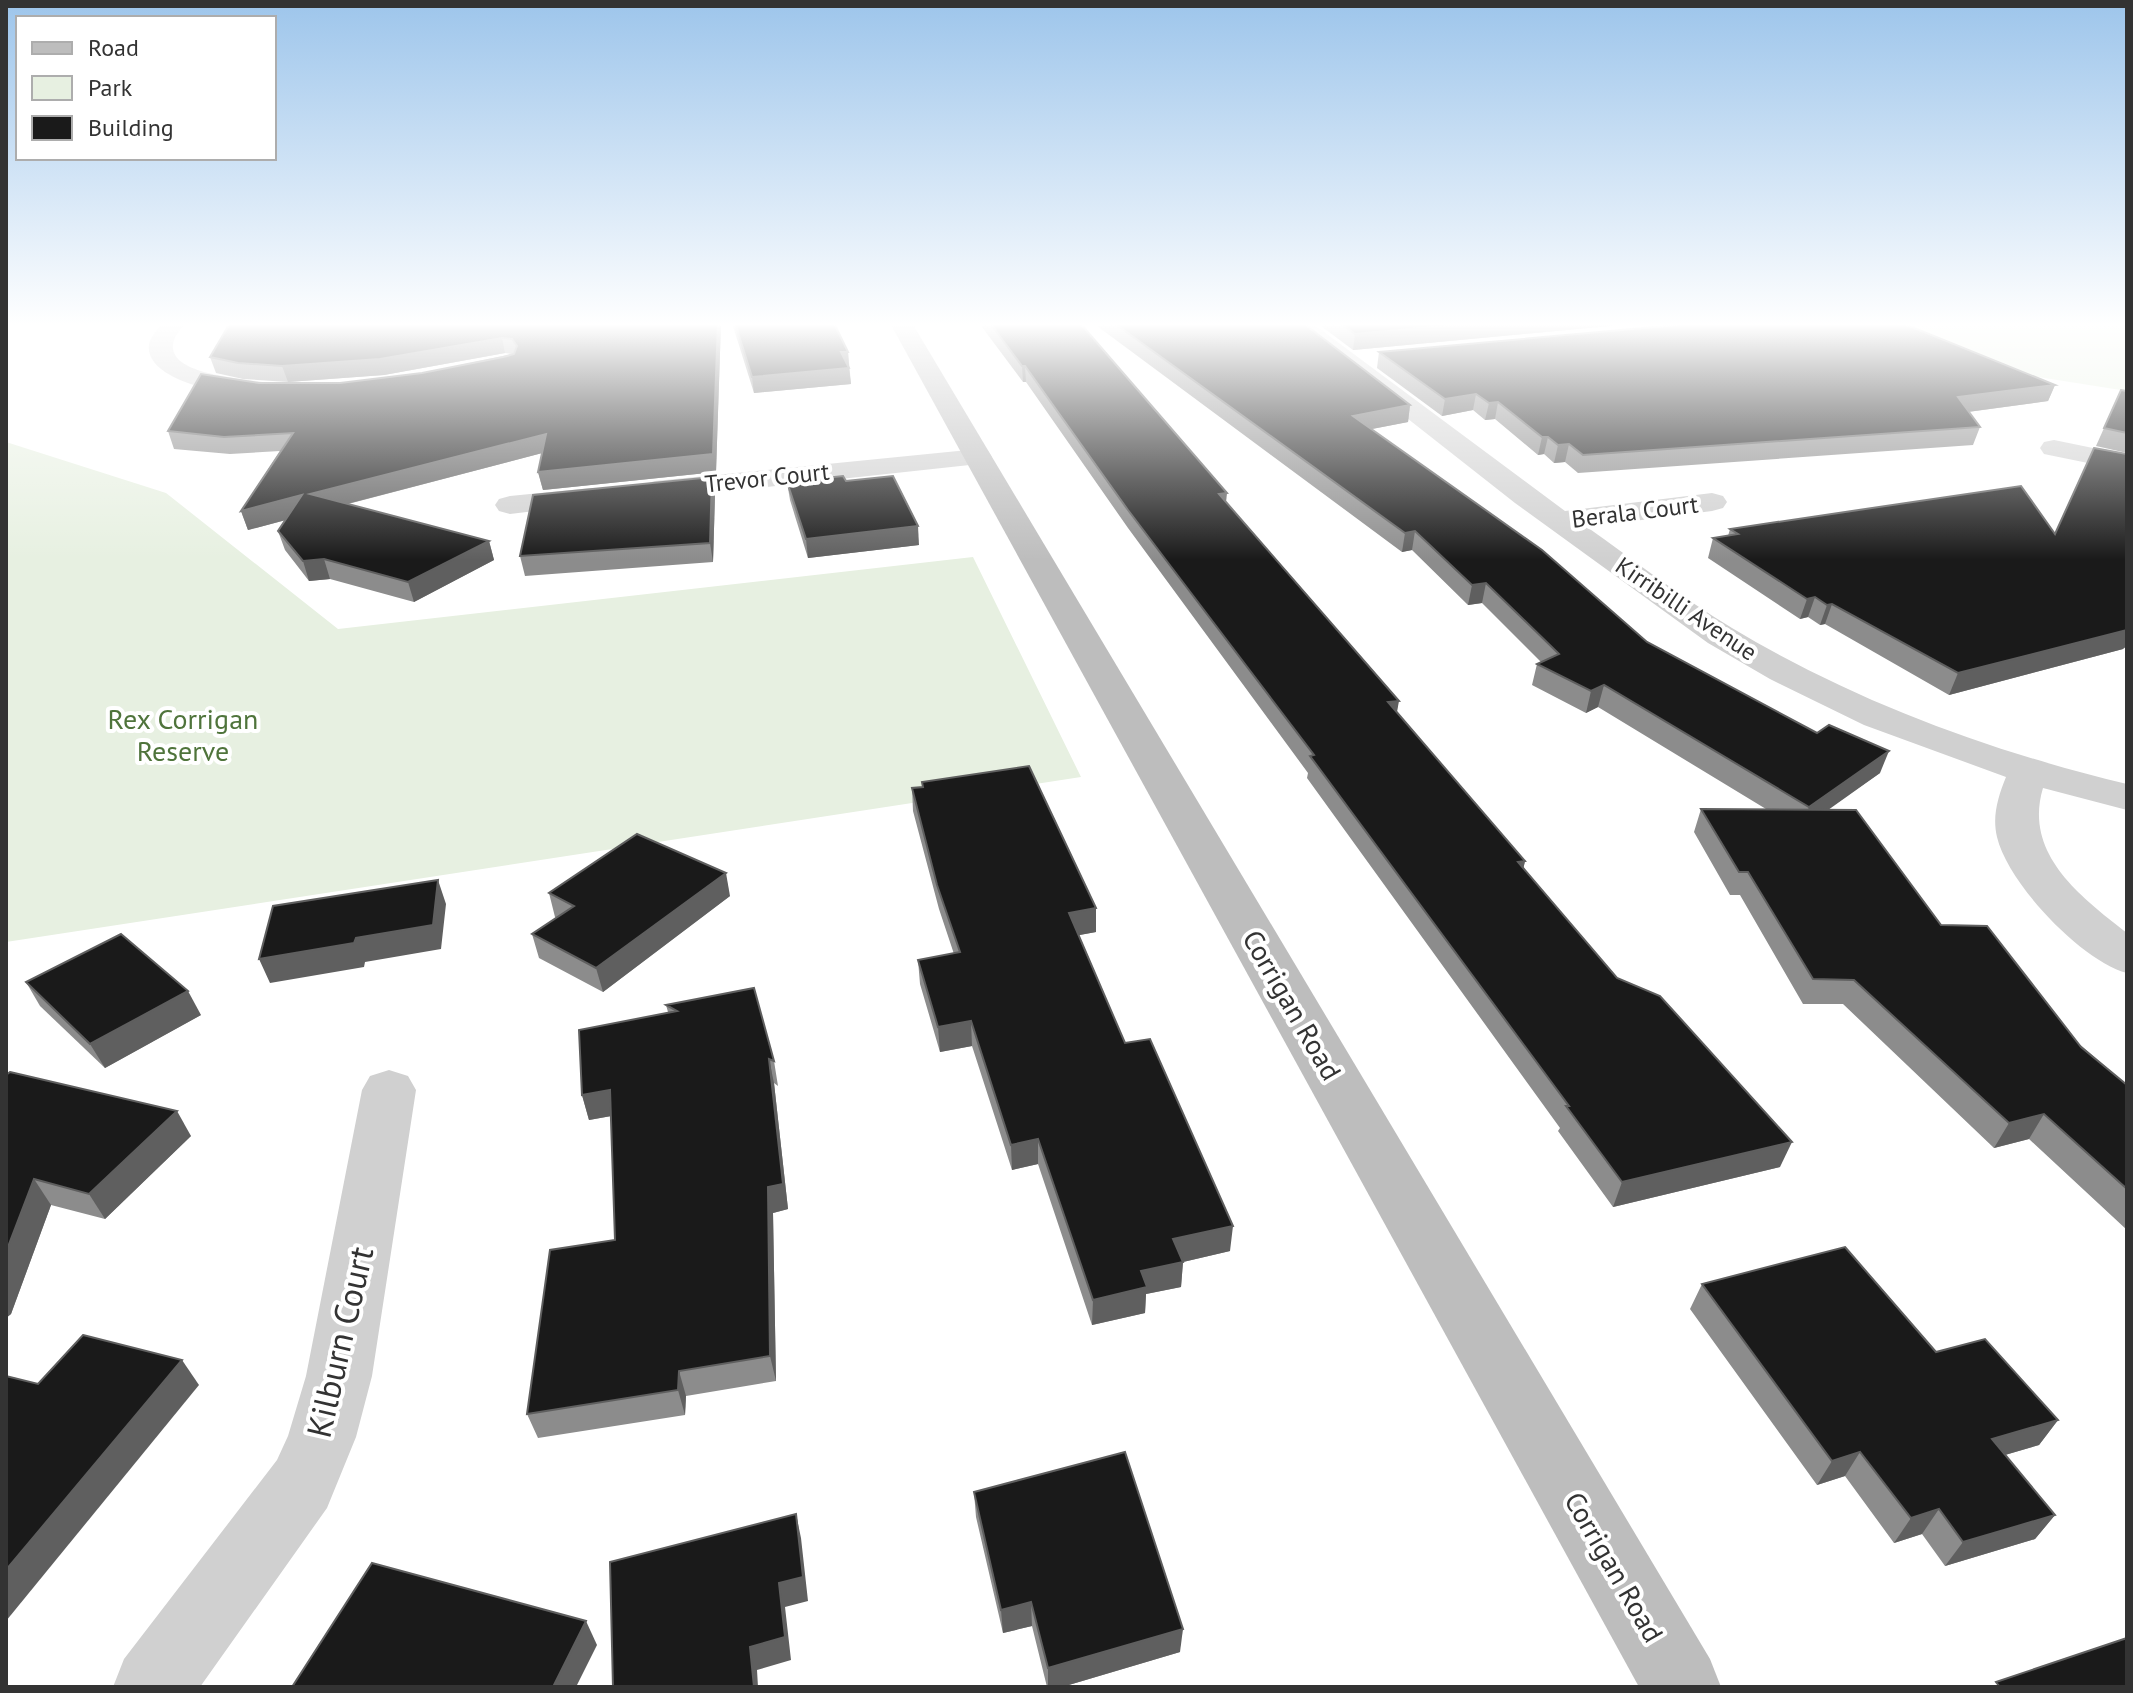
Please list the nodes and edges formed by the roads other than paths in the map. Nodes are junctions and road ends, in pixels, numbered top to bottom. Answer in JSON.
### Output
{"nodes":[{"id":1,"x":946,"y":402,"type":"edge"},
{"id":2,"x":1401,"y":402,"type":"edge"},
{"id":3,"x":2054,"y":448,"type":"dead end"},
{"id":4,"x":978,"y":457,"type":"junction"},
{"id":5,"x":2127,"y":463,"type":"edge"},
{"id":6,"x":1712,"y":502,"type":"dead end"},
{"id":7,"x":510,"y":505,"type":"dead end"},
{"id":8,"x":1559,"y":521,"type":"junction"},
{"id":9,"x":2030,"y":770,"type":"junction"},
{"id":10,"x":2127,"y":797,"type":"edge"},
{"id":11,"x":2127,"y":957,"type":"edge"},
{"id":12,"x":389,"y":1090,"type":"dead end"},
{"id":13,"x":152,"y":1687,"type":"edge"},
{"id":14,"x":1682,"y":1687,"type":"edge"}],
"edges":[{"from":1,"to":4,"type":"main road","name":"Corrigan Road"},
{"from":2,"to":8,"type":"street","name":"Kirribilli Avenue"},
{"from":3,"to":5,"type":"street"},
{"from":4,"to":7,"type":"street","name":"Trevor Court"},
{"from":4,"to":14,"type":"main road","name":"Corrigan Road"},
{"from":6,"to":8,"type":"street","name":"Berala Court"},
{"from":8,"to":9,"type":"street","name":"Kirribilli Avenue"},
{"from":9,"to":10,"type":"street","name":"Kirribilli Avenue"},
{"from":9,"to":11,"type":"street"},
{"from":12,"to":13,"type":"street","name":"Kilburn Court"}]}
